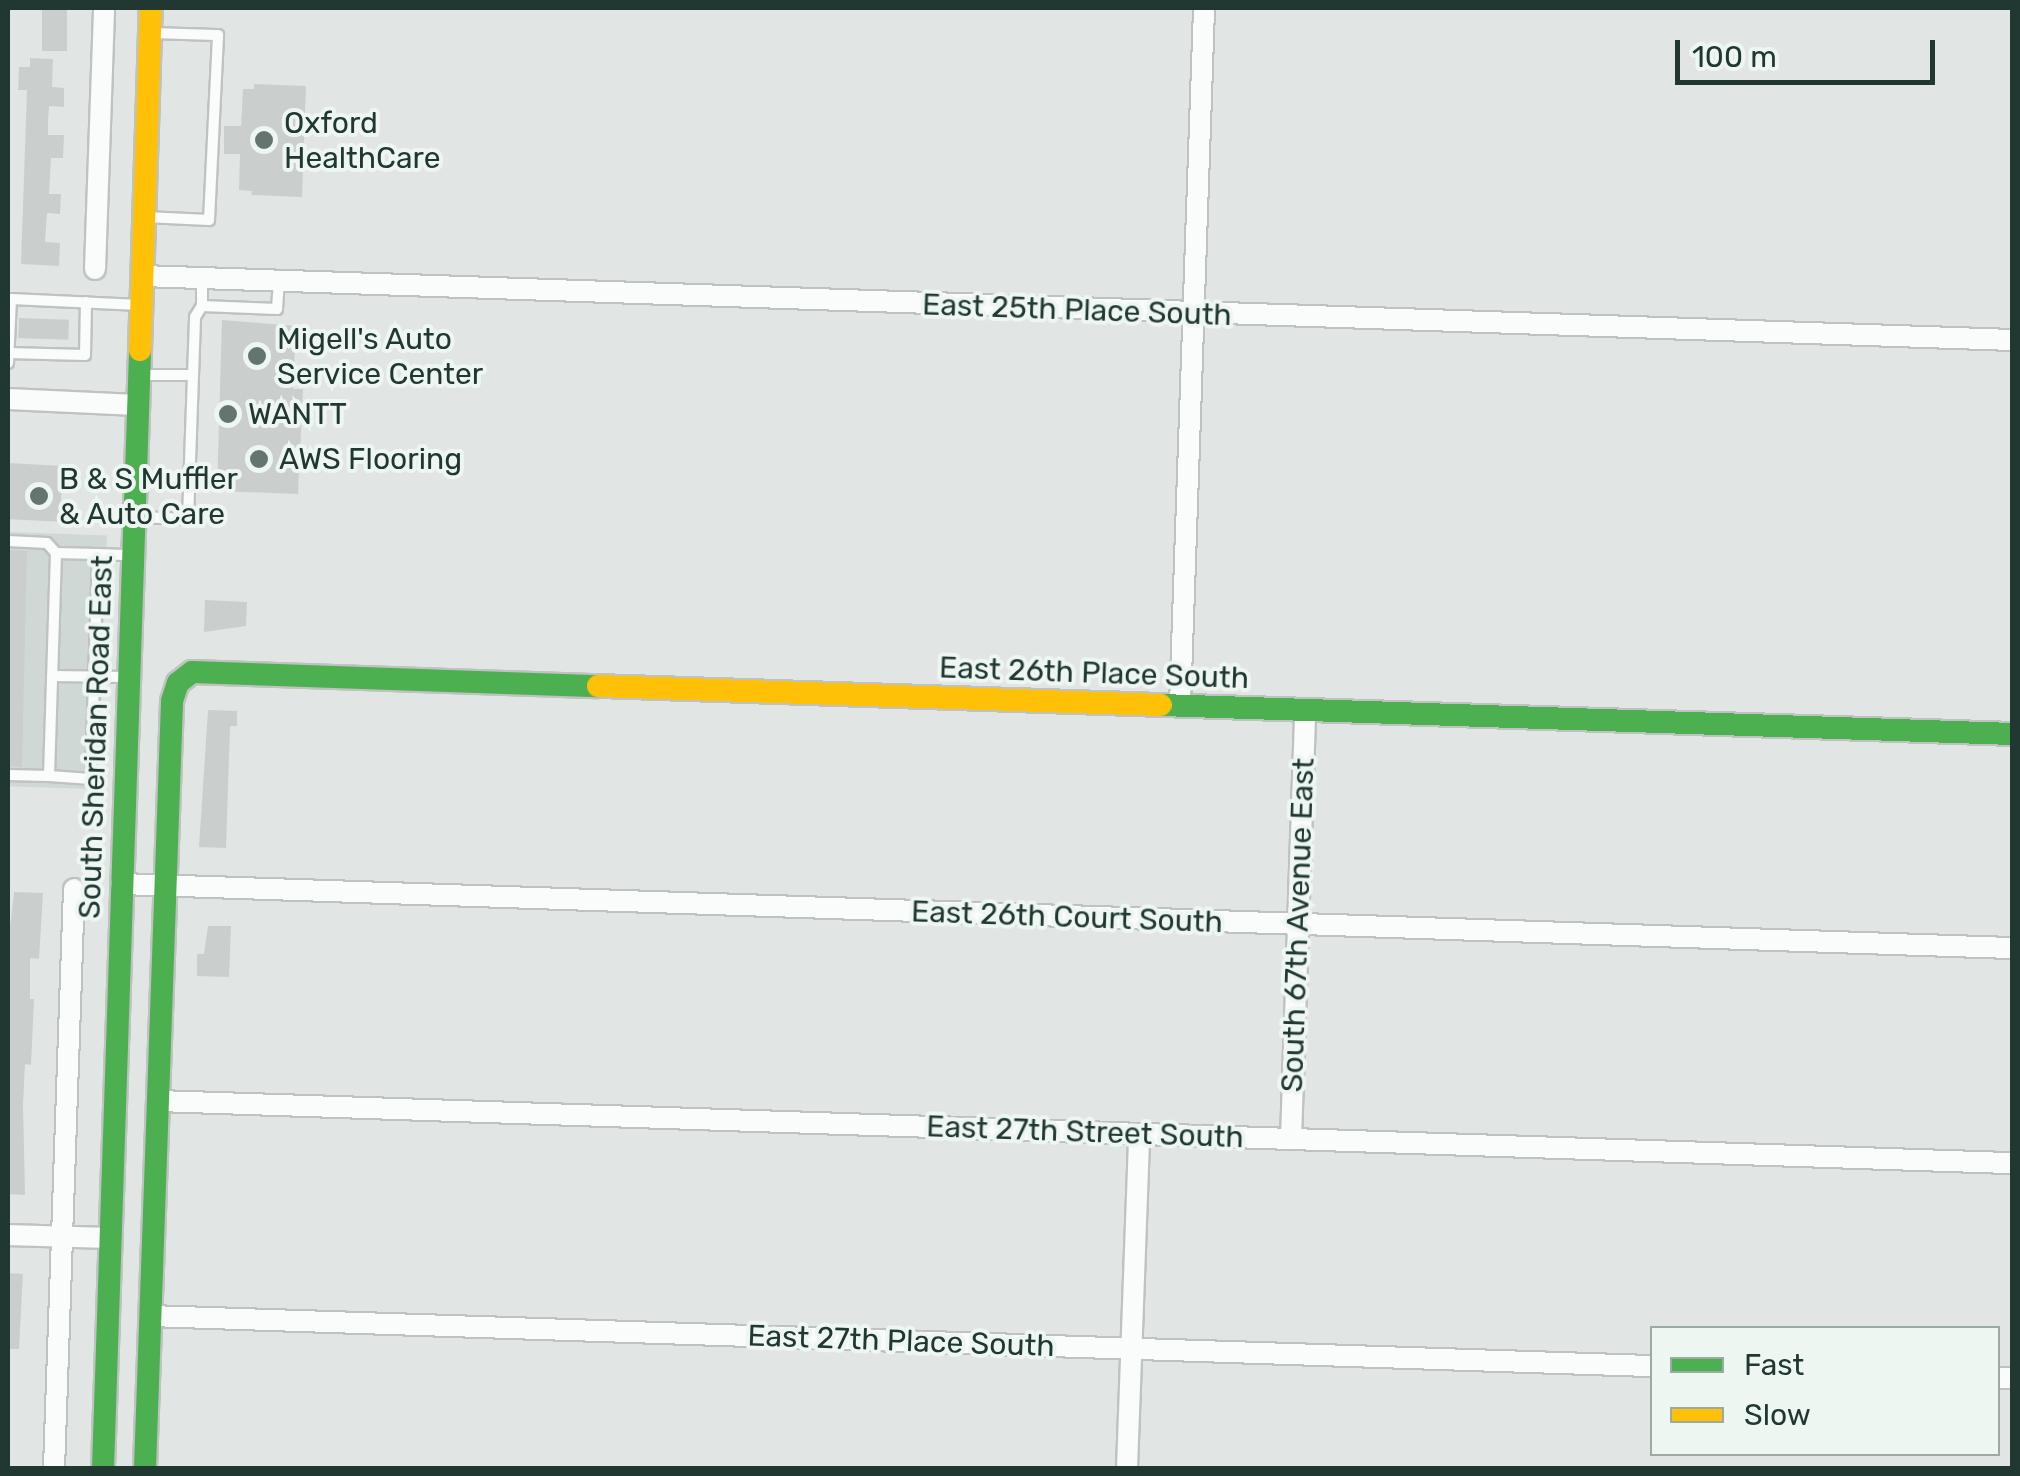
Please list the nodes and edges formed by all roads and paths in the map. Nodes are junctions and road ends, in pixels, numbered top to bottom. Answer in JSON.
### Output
{"nodes":[{"id":1,"x":104,"y":8,"type":"edge"},
{"id":2,"x":152,"y":8,"type":"edge"},
{"id":3,"x":1204,"y":8,"type":"edge"},
{"id":4,"x":150,"y":33,"type":"junction"},
{"id":5,"x":144,"y":217,"type":"junction"},
{"id":6,"x":95,"y":270,"type":"dead end"},
{"id":7,"x":142,"y":276,"type":"junction"},
{"id":8,"x":202,"y":279,"type":"junction"},
{"id":9,"x":279,"y":283,"type":"junction"},
{"id":10,"x":86,"y":302,"type":"junction"},
{"id":11,"x":141,"y":305,"type":"junction"},
{"id":12,"x":202,"y":306,"type":"junction"},
{"id":13,"x":1194,"y":314,"type":"junction"},
{"id":14,"x":2012,"y":340,"type":"edge"},
{"id":15,"x":8,"y":353,"type":"edge"},
{"id":16,"x":8,"y":364,"type":"edge"},
{"id":17,"x":138,"y":374,"type":"junction"},
{"id":18,"x":192,"y":375,"type":"junction"},
{"id":19,"x":8,"y":399,"type":"edge"},
{"id":20,"x":138,"y":405,"type":"junction"},
{"id":21,"x":134,"y":518,"type":"junction"},
{"id":22,"x":8,"y":542,"type":"edge"},
{"id":23,"x":56,"y":553,"type":"junction"},
{"id":24,"x":98,"y":554,"type":"junction"},
{"id":25,"x":132,"y":555,"type":"junction"},
{"id":26,"x":52,"y":676,"type":"junction"},
{"id":27,"x":94,"y":677,"type":"junction"},
{"id":28,"x":128,"y":677,"type":"junction"},
{"id":29,"x":1180,"y":706,"type":"junction"},
{"id":30,"x":1305,"y":710,"type":"junction"},
{"id":31,"x":2012,"y":734,"type":"edge"},
{"id":32,"x":8,"y":775,"type":"edge"},
{"id":33,"x":49,"y":776,"type":"junction"},
{"id":34,"x":121,"y":884,"type":"junction"},
{"id":35,"x":166,"y":886,"type":"junction"},
{"id":36,"x":74,"y":889,"type":"dead end"},
{"id":37,"x":1297,"y":925,"type":"junction"},
{"id":38,"x":2012,"y":948,"type":"edge"},
{"id":39,"x":158,"y":1101,"type":"junction"},
{"id":40,"x":1138,"y":1134,"type":"junction"},
{"id":41,"x":1291,"y":1139,"type":"junction"},
{"id":42,"x":2012,"y":1163,"type":"edge"},
{"id":43,"x":8,"y":1235,"type":"edge"},
{"id":44,"x":62,"y":1237,"type":"junction"},
{"id":45,"x":108,"y":1238,"type":"junction"},
{"id":46,"x":150,"y":1316,"type":"junction"},
{"id":47,"x":1131,"y":1348,"type":"junction"},
{"id":48,"x":1650,"y":1366,"type":"edge"},
{"id":49,"x":54,"y":1468,"type":"edge"},
{"id":50,"x":102,"y":1468,"type":"edge"},
{"id":51,"x":146,"y":1468,"type":"edge"},
{"id":52,"x":1127,"y":1468,"type":"edge"}],
"edges":[{"from":1,"to":6,"type":"street"},
{"from":2,"to":4,"type":"street","name":"South Sheridan Road East"},
{"from":3,"to":13,"type":"street"},
{"from":4,"to":5,"type":"street","name":"South Sheridan Road East"},
{"from":4,"to":5,"type":"lane"},
{"from":5,"to":7,"type":"street","name":"South Sheridan Road East"},
{"from":7,"to":8,"type":"street","name":"East 25th Place South"},
{"from":7,"to":11,"type":"street","name":"South Sheridan Road East"},
{"from":8,"to":9,"type":"street","name":"East 25th Place South"},
{"from":8,"to":12,"type":"lane"},
{"from":9,"to":12,"type":"lane"},
{"from":9,"to":13,"type":"street","name":"East 25th Place South"},
{"from":10,"to":11,"type":"lane"},
{"from":10,"to":15,"type":"lane"},
{"from":10,"to":15,"type":"lane"},
{"from":11,"to":17,"type":"street","name":"South Sheridan Road East"},
{"from":12,"to":18,"type":"lane"},
{"from":13,"to":14,"type":"street","name":"East 25th Place South"},
{"from":13,"to":29,"type":"street"},
{"from":15,"to":16,"type":"lane"},
{"from":17,"to":18,"type":"lane"},
{"from":17,"to":20,"type":"street","name":"South Sheridan Road East"},
{"from":18,"to":21,"type":"lane"},
{"from":19,"to":20,"type":"street"},
{"from":20,"to":21,"type":"street","name":"South Sheridan Road East"},
{"from":21,"to":25,"type":"street","name":"South Sheridan Road East"},
{"from":22,"to":23,"type":"lane"},
{"from":23,"to":24,"type":"lane"},
{"from":23,"to":26,"type":"lane"},
{"from":24,"to":25,"type":"lane"},
{"from":24,"to":27,"type":"lane"},
{"from":25,"to":28,"type":"street","name":"South Sheridan Road East"},
{"from":26,"to":27,"type":"lane"},
{"from":26,"to":33,"type":"lane"},
{"from":27,"to":28,"type":"lane"},
{"from":27,"to":33,"type":"lane"},
{"from":28,"to":34,"type":"street","name":"South Sheridan Road East"},
{"from":29,"to":30,"type":"street","name":"East 26th Place South"},
{"from":29,"to":35,"type":"street","name":"East 26th Place South"},
{"from":30,"to":31,"type":"street","name":"East 26th Place South"},
{"from":30,"to":37,"type":"street","name":"South 67th Avenue East"},
{"from":32,"to":33,"type":"lane"},
{"from":34,"to":35,"type":"street","name":"East 26th Court South"},
{"from":34,"to":45,"type":"street","name":"South Sheridan Road East"},
{"from":35,"to":37,"type":"street","name":"East 26th Court South"},
{"from":35,"to":39,"type":"street"},
{"from":36,"to":44,"type":"street","name":"South Sheridan Road East"},
{"from":37,"to":38,"type":"street","name":"East 26th Court South"},
{"from":37,"to":41,"type":"street","name":"South 67th Avenue East"},
{"from":39,"to":40,"type":"street","name":"East 27th Street South"},
{"from":39,"to":46,"type":"street"},
{"from":40,"to":41,"type":"street","name":"East 27th Street South"},
{"from":40,"to":47,"type":"street"},
{"from":41,"to":42,"type":"street","name":"East 27th Street South"},
{"from":43,"to":44,"type":"street"},
{"from":44,"to":45,"type":"street"},
{"from":44,"to":49,"type":"street","name":"South Sheridan Road East"},
{"from":45,"to":50,"type":"street","name":"South Sheridan Road East"},
{"from":46,"to":47,"type":"street","name":"East 27th Place South"},
{"from":46,"to":51,"type":"street"},
{"from":47,"to":48,"type":"street","name":"East 27th Place South"},
{"from":47,"to":52,"type":"street"}]}
